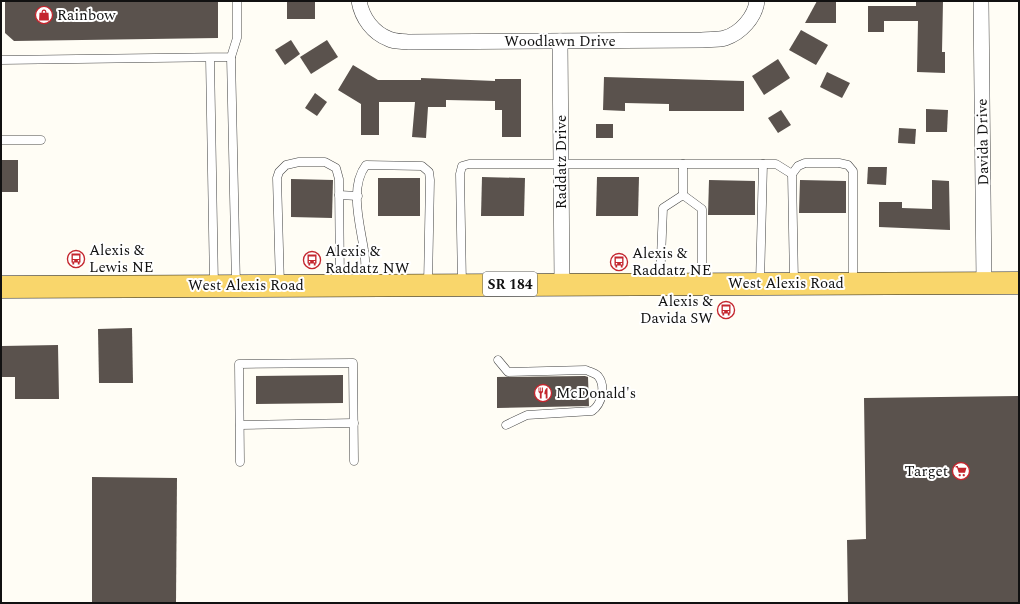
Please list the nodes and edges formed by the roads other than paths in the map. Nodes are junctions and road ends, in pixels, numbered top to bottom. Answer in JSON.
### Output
{"nodes":[{"id":1,"x":237,"y":1,"type":"edge"},
{"id":2,"x":359,"y":1,"type":"edge"},
{"id":3,"x":757,"y":1,"type":"edge"},
{"id":4,"x":981,"y":1,"type":"edge"},
{"id":5,"x":560,"y":41,"type":"junction"},
{"id":6,"x":231,"y":57,"type":"junction"},
{"id":7,"x":210,"y":58,"type":"junction"},
{"id":8,"x":1,"y":60,"type":"edge"},
{"id":9,"x":1,"y":140,"type":"edge"},
{"id":10,"x":41,"y":140,"type":"dead end"},
{"id":11,"x":561,"y":164,"type":"junction"},
{"id":12,"x":683,"y":164,"type":"junction"},
{"id":13,"x":763,"y":164,"type":"junction"},
{"id":14,"x":792,"y":174,"type":"junction"},
{"id":15,"x":339,"y":195,"type":"junction"},
{"id":16,"x":683,"y":195,"type":"junction"},
{"id":17,"x":358,"y":196,"type":"junction"},
{"id":18,"x":760,"y":283,"type":"junction"},
{"id":19,"x":853,"y":283,"type":"junction"},
{"id":20,"x":984,"y":283,"type":"junction"},
{"id":21,"x":1019,"y":283,"type":"edge"},
{"id":22,"x":428,"y":284,"type":"junction"},
{"id":23,"x":462,"y":284,"type":"junction"},
{"id":24,"x":562,"y":284,"type":"junction"},
{"id":25,"x":660,"y":284,"type":"junction"},
{"id":26,"x":702,"y":284,"type":"junction"},
{"id":27,"x":794,"y":284,"type":"junction"},
{"id":28,"x":280,"y":285,"type":"junction"},
{"id":29,"x":340,"y":285,"type":"junction"},
{"id":30,"x":366,"y":285,"type":"junction"},
{"id":31,"x":214,"y":286,"type":"junction"},
{"id":32,"x":236,"y":286,"type":"junction"},
{"id":33,"x":1,"y":287,"type":"edge"},
{"id":34,"x":498,"y":360,"type":"dead end"},
{"id":35,"x":354,"y":423,"type":"junction"},
{"id":36,"x":240,"y":425,"type":"junction"},
{"id":37,"x":506,"y":425,"type":"dead end"},
{"id":38,"x":354,"y":461,"type":"dead end"},
{"id":39,"x":240,"y":462,"type":"dead end"}],
"edges":[{"from":1,"to":6,"type":"lane"},
{"from":2,"to":5,"type":"street","name":"Woodlawn Drive"},
{"from":3,"to":5,"type":"street","name":"Woodlawn Drive"},
{"from":4,"to":20,"type":"street","name":"Davida Drive"},
{"from":5,"to":11,"type":"street","name":"Raddatz Drive"},
{"from":6,"to":7,"type":"lane"},
{"from":6,"to":32,"type":"lane"},
{"from":7,"to":8,"type":"lane"},
{"from":7,"to":31,"type":"lane"},
{"from":9,"to":10,"type":"lane"},
{"from":11,"to":12,"type":"lane"},
{"from":11,"to":23,"type":"lane"},
{"from":11,"to":24,"type":"street","name":"Raddatz Drive"},
{"from":12,"to":13,"type":"lane"},
{"from":12,"to":16,"type":"lane"},
{"from":13,"to":14,"type":"lane"},
{"from":13,"to":18,"type":"lane"},
{"from":14,"to":19,"type":"lane"},
{"from":14,"to":27,"type":"lane"},
{"from":15,"to":17,"type":"lane"},
{"from":15,"to":28,"type":"lane"},
{"from":15,"to":29,"type":"lane"},
{"from":16,"to":25,"type":"lane"},
{"from":16,"to":26,"type":"lane"},
{"from":17,"to":22,"type":"lane"},
{"from":17,"to":30,"type":"lane"},
{"from":18,"to":26,"type":"main road","name":"West Alexis Road","number":"SR 184"},
{"from":18,"to":27,"type":"main road","name":"West Alexis Road","number":"SR 184"},
{"from":19,"to":20,"type":"main road","name":"West Alexis Road","number":"SR 184"},
{"from":19,"to":27,"type":"main road","name":"West Alexis Road","number":"SR 184"},
{"from":20,"to":21,"type":"main road","name":"West Alexis Road","number":"SR 184"},
{"from":22,"to":23,"type":"main road","name":"West Alexis Road","number":"SR 184"},
{"from":22,"to":30,"type":"main road","name":"West Alexis Road","number":"SR 184"},
{"from":23,"to":24,"type":"main road","name":"West Alexis Road","number":"SR 184"},
{"from":24,"to":25,"type":"main road","name":"West Alexis Road","number":"SR 184"},
{"from":25,"to":26,"type":"main road","name":"West Alexis Road","number":"SR 184"},
{"from":28,"to":29,"type":"main road","name":"West Alexis Road","number":"SR 184"},
{"from":28,"to":32,"type":"main road","name":"West Alexis Road","number":"SR 184"},
{"from":29,"to":30,"type":"main road","name":"West Alexis Road","number":"SR 184"},
{"from":31,"to":32,"type":"main road","name":"West Alexis Road","number":"SR 184"},
{"from":31,"to":33,"type":"main road","name":"West Alexis Road","number":"SR 184"},
{"from":34,"to":37,"type":"lane"},
{"from":35,"to":36,"type":"lane"},
{"from":35,"to":36,"type":"lane"},
{"from":35,"to":38,"type":"lane"},
{"from":36,"to":39,"type":"lane"}]}
